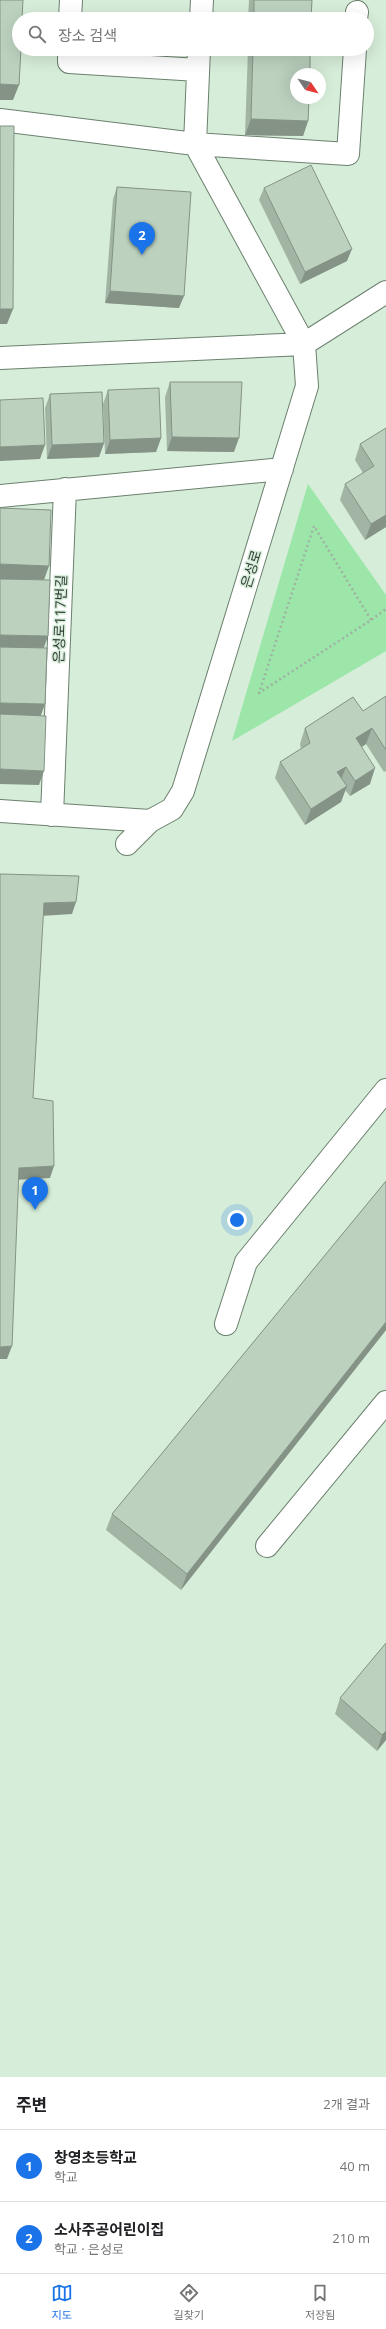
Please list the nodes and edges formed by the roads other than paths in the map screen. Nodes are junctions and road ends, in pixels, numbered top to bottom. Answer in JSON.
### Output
{"nodes":[{"id":1,"x":71,"y":0,"type":"edge"},
{"id":2,"x":202,"y":0,"type":"edge"},
{"id":3,"x":70,"y":12,"type":"edge"},
{"id":4,"x":201,"y":12,"type":"edge"},
{"id":5,"x":69,"y":56,"type":"edge"},
{"id":6,"x":199,"y":56,"type":"edge"},
{"id":7,"x":354,"y":56,"type":"edge"},
{"id":8,"x":198,"y":70,"type":"junction"},
{"id":9,"x":0,"y":120,"type":"edge"},
{"id":10,"x":195,"y":144,"type":"junction"},
{"id":11,"x":386,"y":292,"type":"edge"},
{"id":12,"x":304,"y":344,"type":"junction"},
{"id":13,"x":0,"y":358,"type":"edge"},
{"id":14,"x":282,"y":469,"type":"junction"},
{"id":15,"x":65,"y":489,"type":"junction"},
{"id":16,"x":0,"y":496,"type":"edge"},
{"id":17,"x":0,"y":811,"type":"edge"},
{"id":18,"x":52,"y":815,"type":"junction"},
{"id":19,"x":150,"y":821,"type":"junction"},
{"id":20,"x":127,"y":844,"type":"dead end"},
{"id":21,"x":386,"y":1090,"type":"edge"},
{"id":22,"x":226,"y":1324,"type":"dead end"},
{"id":23,"x":386,"y":1402,"type":"edge"},
{"id":24,"x":267,"y":1546,"type":"dead end"}],
"edges":[{"from":1,"to":3,"type":"street"},
{"from":2,"to":4,"type":"street"},
{"from":5,"to":8,"type":"street"},
{"from":6,"to":8,"type":"street"},
{"from":7,"to":10,"type":"street"},
{"from":8,"to":10,"type":"street"},
{"from":9,"to":10,"type":"street"},
{"from":10,"to":12,"type":"street"},
{"from":11,"to":12,"type":"street"},
{"from":12,"to":13,"type":"street"},
{"from":12,"to":14,"type":"street","name":"은성로"},
{"from":14,"to":15,"type":"street"},
{"from":14,"to":19,"type":"street","name":"은성로"},
{"from":15,"to":16,"type":"street"},
{"from":15,"to":18,"type":"street","name":"은성로117번길"},
{"from":17,"to":18,"type":"street"},
{"from":18,"to":19,"type":"street"},
{"from":19,"to":20,"type":"street","name":"은성로"},
{"from":21,"to":22,"type":"street"},
{"from":23,"to":24,"type":"street"}]}
